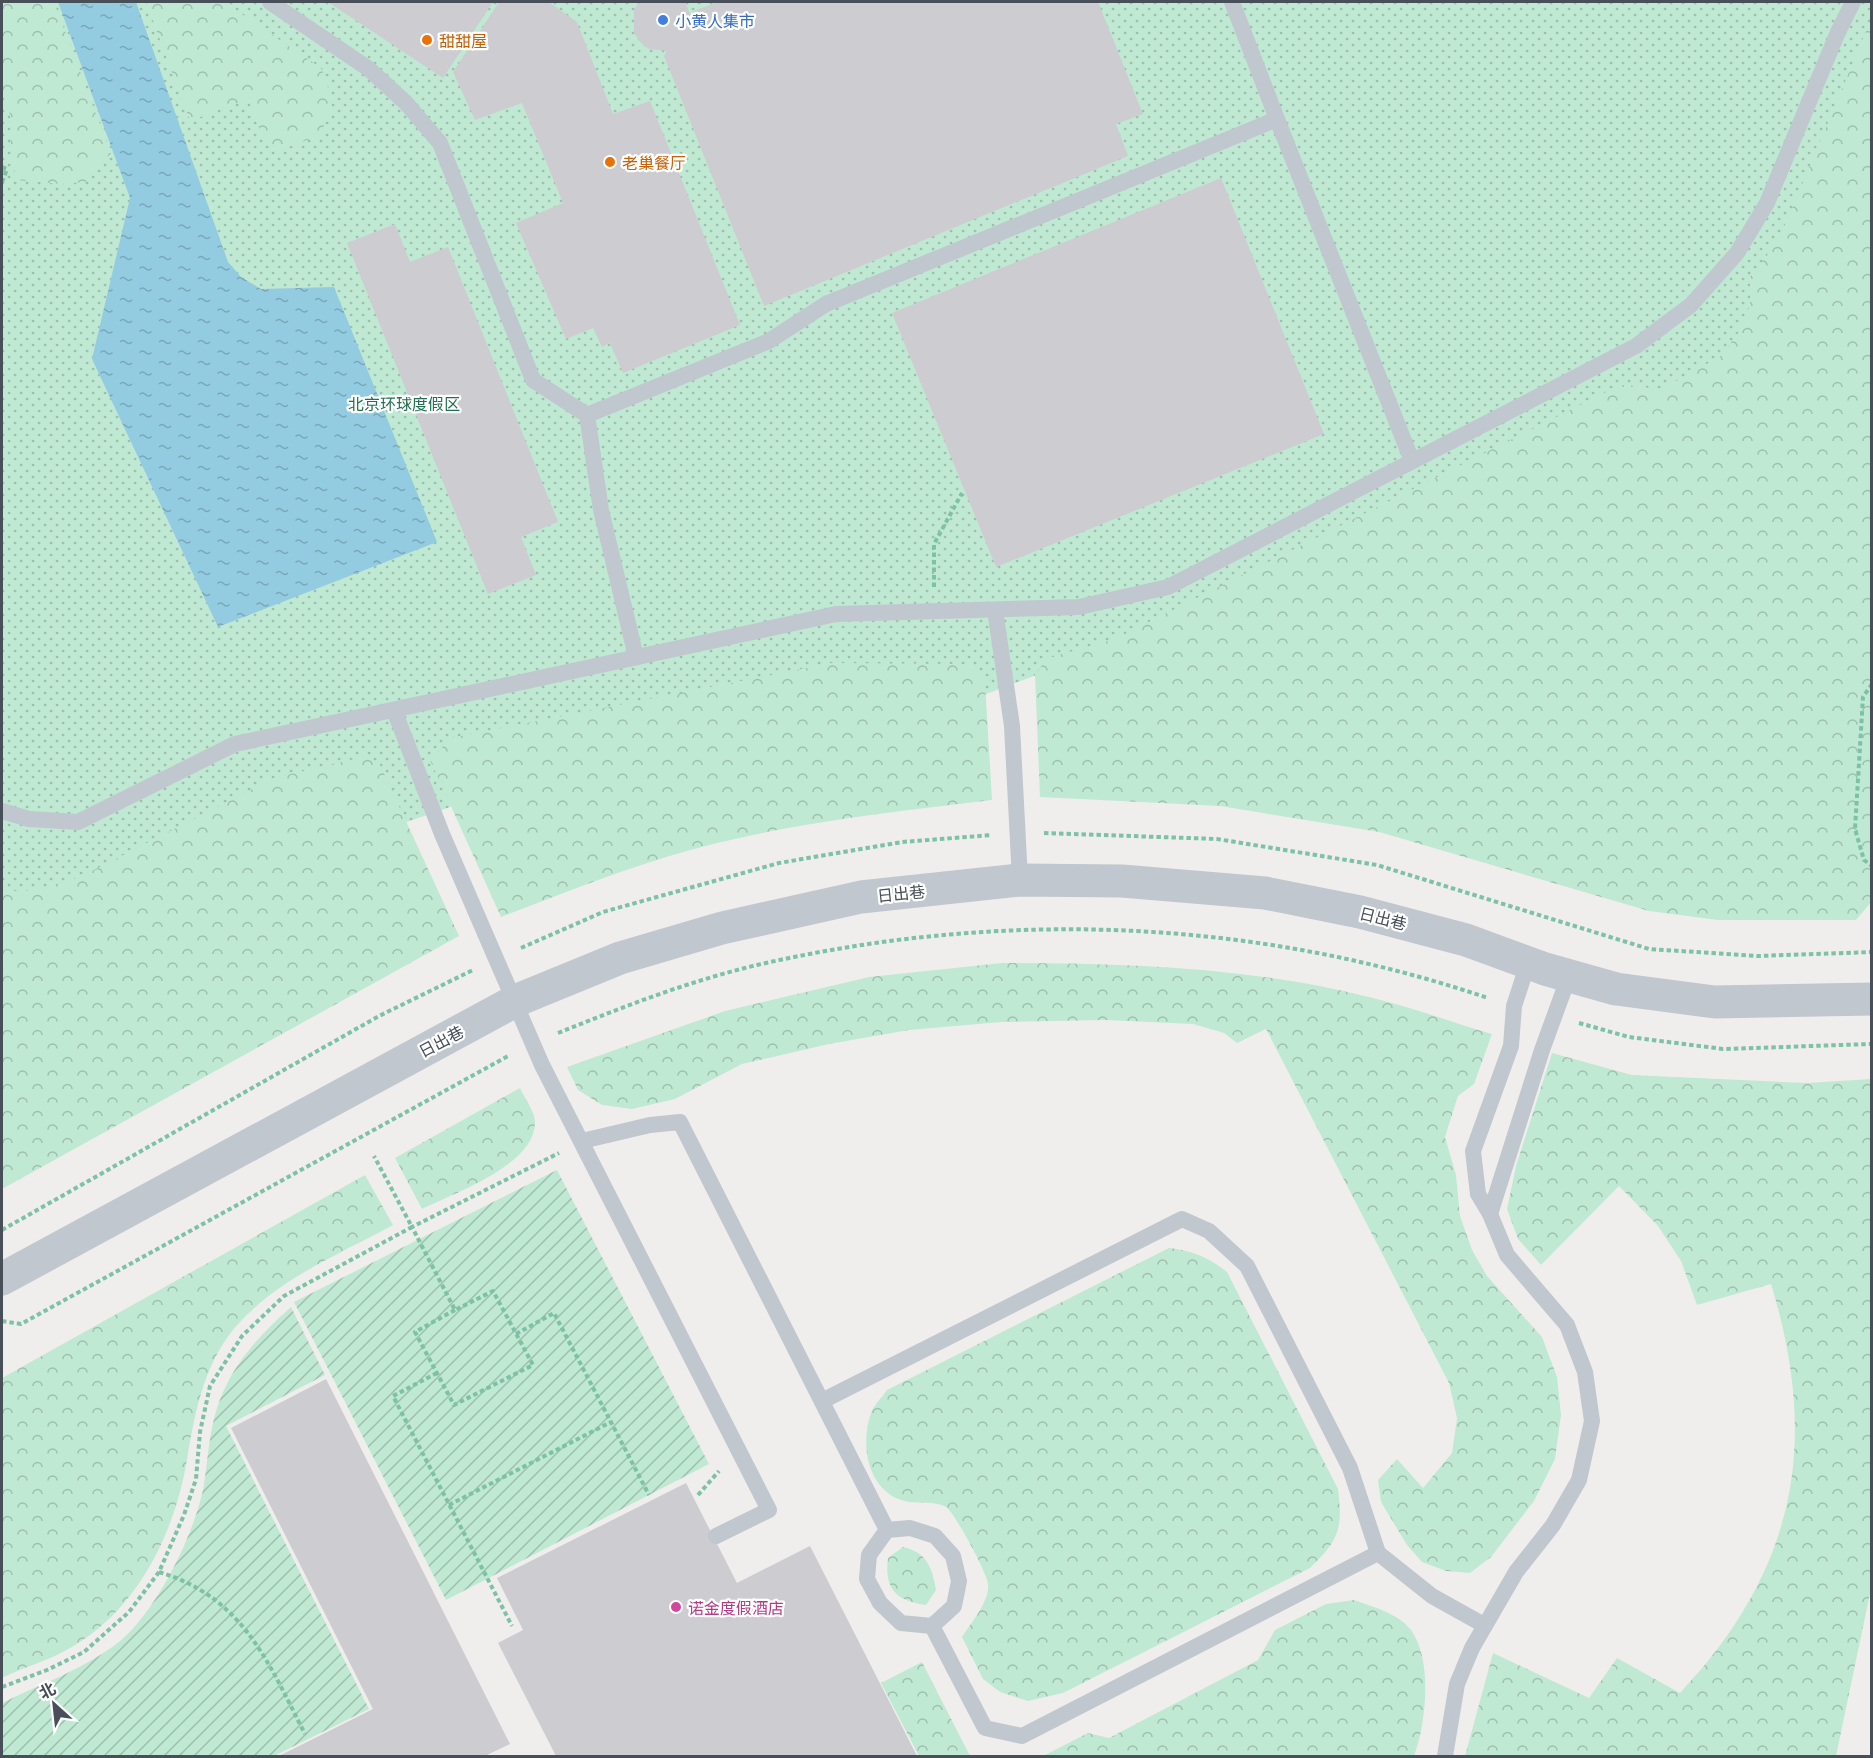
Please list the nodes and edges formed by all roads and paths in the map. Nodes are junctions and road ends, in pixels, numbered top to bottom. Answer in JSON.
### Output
{"nodes":[{"id":1,"x":270,"y":2,"type":"edge"},
{"id":2,"x":1232,"y":2,"type":"edge"},
{"id":3,"x":1853,"y":2,"type":"edge"},
{"id":4,"x":1277,"y":119,"type":"junction"},
{"id":5,"x":2,"y":167,"type":"edge"},
{"id":6,"x":2,"y":183,"type":"edge"},
{"id":7,"x":587,"y":415,"type":"junction"},
{"id":8,"x":1412,"y":461,"type":"junction"},
{"id":9,"x":962,"y":493,"type":"dead end"},
{"id":10,"x":995,"y":610,"type":"junction"},
{"id":11,"x":934,"y":612,"type":"junction"},
{"id":12,"x":636,"y":657,"type":"junction"},
{"id":13,"x":1872,"y":684,"type":"edge"},
{"id":14,"x":394,"y":710,"type":"junction"},
{"id":15,"x":2,"y":811,"type":"edge"},
{"id":16,"x":1018,"y":833,"type":"junction"},
{"id":17,"x":1872,"y":866,"type":"edge"},
{"id":18,"x":1020,"y":880,"type":"junction"},
{"id":19,"x":1872,"y":952,"type":"edge"},
{"id":20,"x":496,"y":958,"type":"junction"},
{"id":21,"x":1528,"y":963,"type":"junction"},
{"id":22,"x":1569,"y":976,"type":"junction"},
{"id":23,"x":1872,"y":999,"type":"edge"},
{"id":24,"x":515,"y":1001,"type":"junction"},
{"id":25,"x":1514,"y":1006,"type":"junction"},
{"id":26,"x":1556,"y":1017,"type":"junction"},
{"id":27,"x":533,"y":1043,"type":"junction"},
{"id":28,"x":1872,"y":1044,"type":"edge"},
{"id":29,"x":582,"y":1141,"type":"junction"},
{"id":30,"x":374,"y":1156,"type":"dead end"},
{"id":31,"x":1490,"y":1214,"type":"junction"},
{"id":32,"x":412,"y":1227,"type":"junction"},
{"id":33,"x":2,"y":1230,"type":"edge"},
{"id":34,"x":2,"y":1279,"type":"edge"},
{"id":35,"x":455,"y":1310,"type":"junction"},
{"id":36,"x":2,"y":1321,"type":"edge"},
{"id":37,"x":516,"y":1334,"type":"junction"},
{"id":38,"x":437,"y":1372,"type":"junction"},
{"id":39,"x":822,"y":1401,"type":"junction"},
{"id":40,"x":611,"y":1422,"type":"junction"},
{"id":41,"x":649,"y":1495,"type":"dead end"},
{"id":42,"x":449,"y":1505,"type":"junction"},
{"id":43,"x":887,"y":1530,"type":"junction"},
{"id":44,"x":717,"y":1536,"type":"dead end"},
{"id":45,"x":1378,"y":1552,"type":"junction"},
{"id":46,"x":159,"y":1572,"type":"junction"},
{"id":47,"x":1484,"y":1625,"type":"junction"},
{"id":48,"x":512,"y":1626,"type":"dead end"},
{"id":49,"x":932,"y":1626,"type":"junction"},
{"id":50,"x":2,"y":1687,"type":"edge"},
{"id":51,"x":305,"y":1734,"type":"dead end"},
{"id":52,"x":1444,"y":1756,"type":"edge"}],
"edges":[{"from":1,"to":7,"type":"lane"},
{"from":2,"to":4,"type":"lane"},
{"from":3,"to":8,"type":"lane"},
{"from":4,"to":7,"type":"lane"},
{"from":4,"to":8,"type":"lane"},
{"from":5,"to":6,"type":"path"},
{"from":7,"to":12,"type":"lane"},
{"from":8,"to":10,"type":"lane"},
{"from":9,"to":11,"type":"path"},
{"from":10,"to":11,"type":"lane"},
{"from":10,"to":16,"type":"lane"},
{"from":11,"to":12,"type":"lane"},
{"from":12,"to":14,"type":"lane"},
{"from":13,"to":17,"type":"path"},
{"from":14,"to":15,"type":"lane"},
{"from":14,"to":20,"type":"lane"},
{"from":16,"to":18,"type":"lane"},
{"from":16,"to":19,"type":"path"},
{"from":16,"to":20,"type":"path"},
{"from":18,"to":21,"type":"street","name":"日出巷"},
{"from":18,"to":24,"type":"street","name":"日出巷"},
{"from":20,"to":24,"type":"lane"},
{"from":20,"to":33,"type":"path"},
{"from":21,"to":22,"type":"street","name":"日出巷"},
{"from":21,"to":25,"type":"lane"},
{"from":22,"to":23,"type":"street","name":"日出巷"},
{"from":22,"to":26,"type":"lane"},
{"from":24,"to":27,"type":"lane"},
{"from":24,"to":34,"type":"street","name":"日出巷"},
{"from":25,"to":27,"type":"path"},
{"from":25,"to":31,"type":"lane"},
{"from":26,"to":28,"type":"path"},
{"from":26,"to":31,"type":"lane"},
{"from":27,"to":29,"type":"lane"},
{"from":27,"to":36,"type":"path"},
{"from":29,"to":32,"type":"path"},
{"from":29,"to":39,"type":"lane"},
{"from":29,"to":44,"type":"lane"},
{"from":30,"to":32,"type":"path"},
{"from":31,"to":47,"type":"lane"},
{"from":32,"to":35,"type":"path"},
{"from":32,"to":46,"type":"path"},
{"from":35,"to":37,"type":"path"},
{"from":35,"to":38,"type":"path"},
{"from":37,"to":38,"type":"path"},
{"from":37,"to":40,"type":"path"},
{"from":38,"to":42,"type":"path"},
{"from":39,"to":43,"type":"lane"},
{"from":39,"to":45,"type":"lane"},
{"from":40,"to":41,"type":"path"},
{"from":40,"to":42,"type":"path"},
{"from":42,"to":48,"type":"path"},
{"from":43,"to":49,"type":"lane"},
{"from":43,"to":49,"type":"lane"},
{"from":45,"to":47,"type":"lane"},
{"from":45,"to":49,"type":"lane"},
{"from":46,"to":50,"type":"path"},
{"from":46,"to":51,"type":"path"},
{"from":47,"to":52,"type":"lane"}]}
